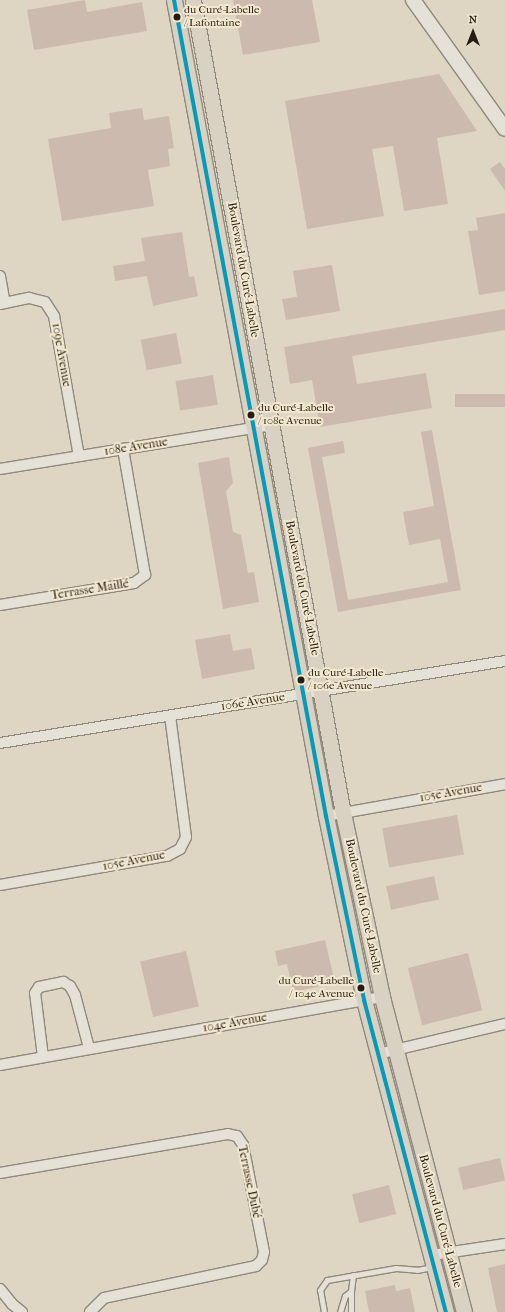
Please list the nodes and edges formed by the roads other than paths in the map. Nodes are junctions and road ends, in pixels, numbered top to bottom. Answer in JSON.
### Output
{"nodes":[{"id":1,"x":174,"y":0,"type":"edge"},
{"id":2,"x":193,"y":0,"type":"edge"},
{"id":3,"x":413,"y":0,"type":"edge"},
{"id":4,"x":505,"y":129,"type":"edge"},
{"id":5,"x":231,"y":203,"type":"junction"},
{"id":6,"x":214,"y":206,"type":"junction"},
{"id":7,"x":0,"y":276,"type":"edge"},
{"id":8,"x":2,"y":304,"type":"edge"},
{"id":9,"x":271,"y":425,"type":"junction"},
{"id":10,"x":255,"y":428,"type":"junction"},
{"id":11,"x":123,"y":449,"type":"junction"},
{"id":12,"x":79,"y":456,"type":"junction"},
{"id":13,"x":0,"y":469,"type":"edge"},
{"id":14,"x":0,"y":605,"type":"edge"},
{"id":15,"x":505,"y":661,"type":"edge"},
{"id":16,"x":321,"y":691,"type":"junction"},
{"id":17,"x":303,"y":694,"type":"junction"},
{"id":18,"x":170,"y":716,"type":"junction"},
{"id":19,"x":0,"y":743,"type":"edge"},
{"id":20,"x":505,"y":784,"type":"edge"},
{"id":21,"x":343,"y":813,"type":"junction"},
{"id":22,"x":326,"y":816,"type":"junction"},
{"id":23,"x":0,"y":885,"type":"edge"},
{"id":24,"x":382,"y":997,"type":"junction"},
{"id":25,"x":364,"y":1000,"type":"junction"},
{"id":26,"x":505,"y":1024,"type":"edge"},
{"id":27,"x":89,"y":1048,"type":"junction"},
{"id":28,"x":395,"y":1050,"type":"junction"},
{"id":29,"x":378,"y":1054,"type":"junction"},
{"id":30,"x":44,"y":1057,"type":"junction"},
{"id":31,"x":0,"y":1065,"type":"edge"},
{"id":32,"x":0,"y":1174,"type":"edge"},
{"id":33,"x":505,"y":1244,"type":"edge"},
{"id":34,"x":449,"y":1253,"type":"junction"},
{"id":35,"x":433,"y":1261,"type":"junction"},
{"id":36,"x":353,"y":1275,"type":"junction"},
{"id":37,"x":0,"y":1289,"type":"edge"},
{"id":38,"x":351,"y":1291,"type":"junction"},
{"id":39,"x":22,"y":1312,"type":"edge"},
{"id":40,"x":90,"y":1312,"type":"edge"},
{"id":41,"x":324,"y":1312,"type":"edge"},
{"id":42,"x":340,"y":1312,"type":"edge"},
{"id":43,"x":351,"y":1312,"type":"edge"},
{"id":44,"x":446,"y":1312,"type":"edge"},
{"id":45,"x":464,"y":1312,"type":"edge"}],
"edges":[{"from":1,"to":6,"type":"main road","name":"Boulevard du Curé-Labelle"},
{"from":2,"to":5,"type":"main road","name":"Boulevard du Curé-Labelle"},
{"from":3,"to":4,"type":"street"},
{"from":5,"to":6,"type":"main road"},
{"from":5,"to":9,"type":"main road","name":"Boulevard du Curé-Labelle"},
{"from":6,"to":10,"type":"main road","name":"Boulevard du Curé-Labelle"},
{"from":7,"to":8,"type":"street"},
{"from":8,"to":12,"type":"street","name":"109e Avenue"},
{"from":9,"to":10,"type":"street","name":"108e Avenue"},
{"from":9,"to":16,"type":"main road","name":"Boulevard du Curé-Labelle"},
{"from":10,"to":11,"type":"street","name":"108e Avenue"},
{"from":10,"to":17,"type":"main road","name":"Boulevard du Curé-Labelle"},
{"from":11,"to":12,"type":"street","name":"108e Avenue"},
{"from":11,"to":14,"type":"street","name":"Terrasse Maillé"},
{"from":12,"to":13,"type":"street","name":"108e Avenue"},
{"from":15,"to":16,"type":"street","name":"106e Avenue"},
{"from":16,"to":17,"type":"street","name":"106e Avenue"},
{"from":16,"to":21,"type":"main road","name":"Boulevard du Curé-Labelle"},
{"from":17,"to":18,"type":"street","name":"106e Avenue"},
{"from":17,"to":22,"type":"main road","name":"Boulevard du Curé-Labelle"},
{"from":18,"to":19,"type":"street","name":"106e Avenue"},
{"from":18,"to":23,"type":"street","name":"105e Avenue"},
{"from":20,"to":21,"type":"street","name":"105e Avenue"},
{"from":21,"to":22,"type":"street","name":"105e Avenue"},
{"from":21,"to":24,"type":"main road","name":"Boulevard du Curé-Labelle"},
{"from":22,"to":25,"type":"main road","name":"Boulevard du Curé-Labelle"},
{"from":24,"to":25,"type":"street","name":"104e Avenue"},
{"from":24,"to":28,"type":"main road","name":"Boulevard du Curé-Labelle"},
{"from":25,"to":27,"type":"street","name":"104e Avenue"},
{"from":25,"to":29,"type":"main road","name":"Boulevard du Curé-Labelle"},
{"from":26,"to":28,"type":"street"},
{"from":27,"to":30,"type":"street","name":"104e Avenue"},
{"from":27,"to":30,"type":"street"},
{"from":28,"to":29,"type":"street"},
{"from":28,"to":34,"type":"main road","name":"Boulevard du Curé-Labelle"},
{"from":29,"to":35,"type":"main road","name":"Boulevard du Curé-Labelle"},
{"from":30,"to":31,"type":"street","name":"104e Avenue"},
{"from":32,"to":40,"type":"street","name":"Terrasse Dubé"},
{"from":33,"to":34,"type":"street"},
{"from":34,"to":35,"type":"street"},
{"from":34,"to":45,"type":"main road","name":"Boulevard du Curé-Labelle"},
{"from":35,"to":36,"type":"lane"},
{"from":35,"to":44,"type":"main road","name":"Boulevard du Curé-Labelle"},
{"from":36,"to":38,"type":"lane"},
{"from":36,"to":41,"type":"lane"},
{"from":37,"to":39,"type":"street"},
{"from":38,"to":42,"type":"lane"},
{"from":38,"to":43,"type":"lane"}]}
